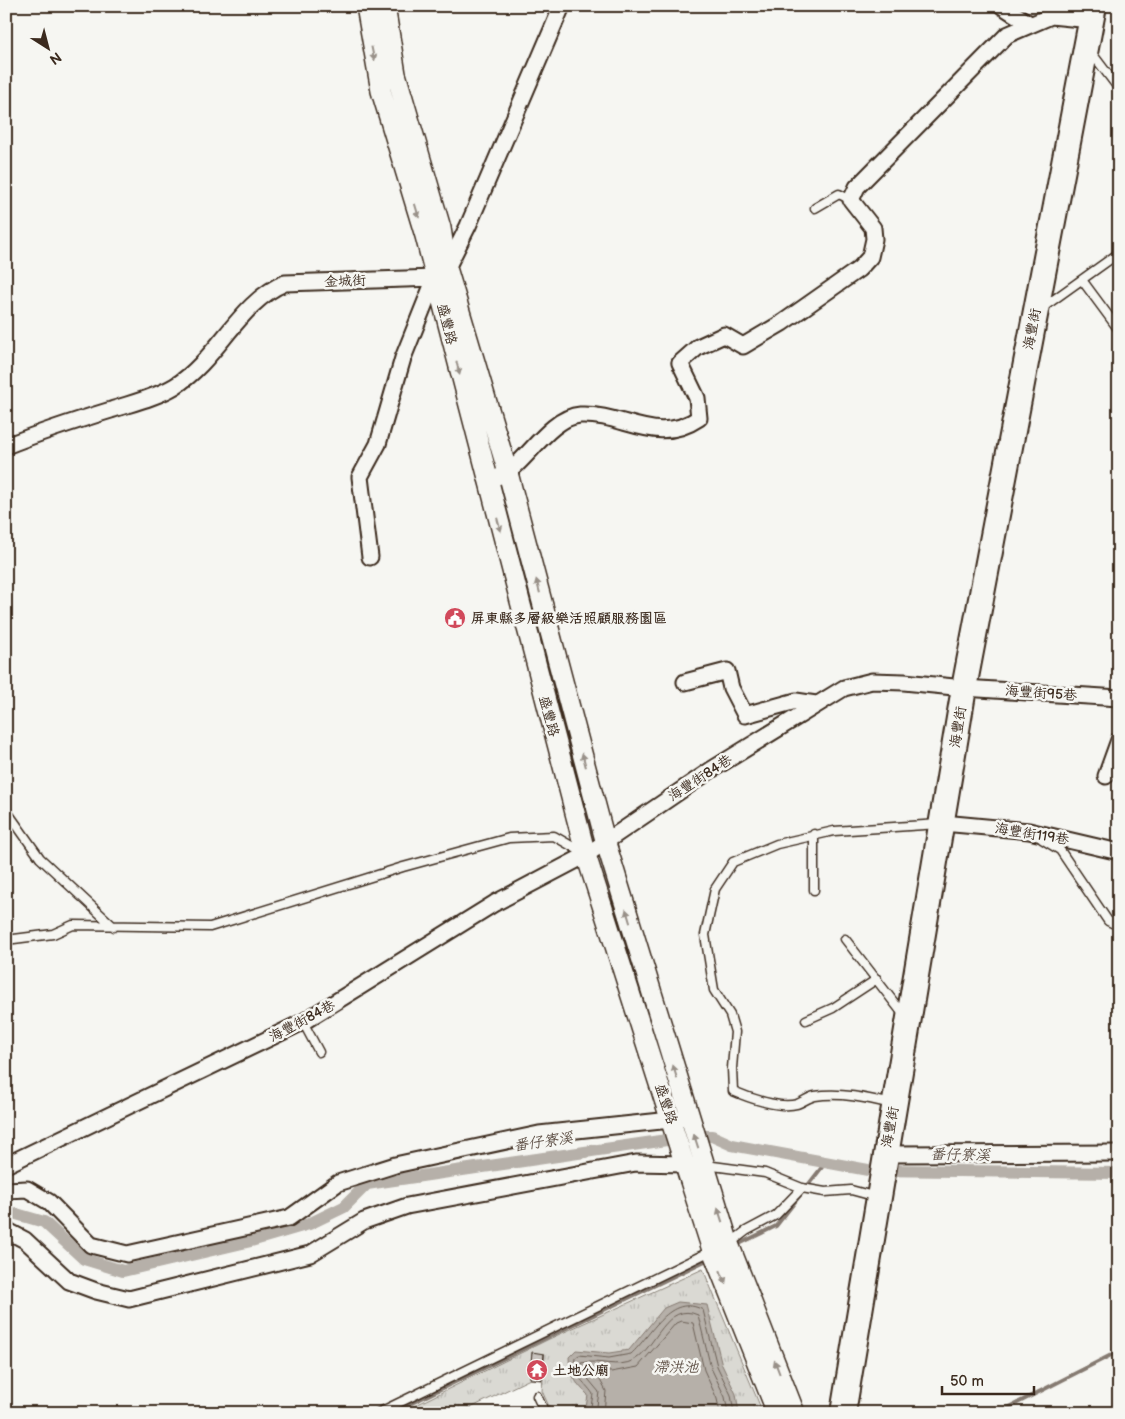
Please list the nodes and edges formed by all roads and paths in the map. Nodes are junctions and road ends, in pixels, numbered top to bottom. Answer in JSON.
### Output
{"nodes":[{"id":1,"x":366,"y":6,"type":"edge"},
{"id":2,"x":385,"y":6,"type":"edge"},
{"id":3,"x":562,"y":6,"type":"edge"},
{"id":4,"x":1002,"y":6,"type":"edge"},
{"id":5,"x":1093,"y":13,"type":"edge"},
{"id":6,"x":1030,"y":24,"type":"junction"},
{"id":7,"x":1086,"y":44,"type":"junction"},
{"id":8,"x":1119,"y":89,"type":"edge"},
{"id":9,"x":851,"y":200,"type":"junction"},
{"id":10,"x":815,"y":208,"type":"dead end"},
{"id":11,"x":1119,"y":252,"type":"edge"},
{"id":12,"x":441,"y":273,"type":"junction"},
{"id":13,"x":1082,"y":280,"type":"junction"},
{"id":14,"x":1035,"y":314,"type":"junction"},
{"id":15,"x":1119,"y":330,"type":"edge"},
{"id":16,"x":6,"y":446,"type":"edge"},
{"id":17,"x":508,"y":473,"type":"junction"},
{"id":18,"x":487,"y":480,"type":"junction"},
{"id":19,"x":370,"y":557,"type":"dead end"},
{"id":20,"x":685,"y":682,"type":"dead end"},
{"id":21,"x":964,"y":688,"type":"junction"},
{"id":22,"x":1119,"y":698,"type":"edge"},
{"id":23,"x":816,"y":704,"type":"junction"},
{"id":24,"x":1119,"y":740,"type":"edge"},
{"id":25,"x":1106,"y":776,"type":"dead end"},
{"id":26,"x":6,"y":810,"type":"edge"},
{"id":27,"x":943,"y":823,"type":"junction"},
{"id":28,"x":1029,"y":831,"type":"junction"},
{"id":29,"x":814,"y":834,"type":"junction"},
{"id":30,"x":605,"y":840,"type":"junction"},
{"id":31,"x":1119,"y":852,"type":"edge"},
{"id":32,"x":586,"y":855,"type":"junction"},
{"id":33,"x":814,"y":890,"type":"dead end"},
{"id":34,"x":1119,"y":926,"type":"edge"},
{"id":35,"x":114,"y":927,"type":"junction"},
{"id":36,"x":845,"y":939,"type":"dead end"},
{"id":37,"x":6,"y":940,"type":"edge"},
{"id":38,"x":877,"y":979,"type":"junction"},
{"id":39,"x":806,"y":1020,"type":"dead end"},
{"id":40,"x":303,"y":1022,"type":"junction"},
{"id":41,"x":909,"y":1022,"type":"junction"},
{"id":42,"x":319,"y":1052,"type":"dead end"},
{"id":43,"x":894,"y":1105,"type":"junction"},
{"id":44,"x":680,"y":1119,"type":"junction"},
{"id":45,"x":885,"y":1154,"type":"junction"},
{"id":46,"x":1119,"y":1154,"type":"edge"},
{"id":47,"x":694,"y":1163,"type":"junction"},
{"id":48,"x":6,"y":1165,"type":"edge"},
{"id":49,"x":802,"y":1188,"type":"junction"},
{"id":50,"x":6,"y":1190,"type":"edge"},
{"id":51,"x":879,"y":1193,"type":"junction"},
{"id":52,"x":6,"y":1230,"type":"edge"},
{"id":53,"x":721,"y":1247,"type":"junction"},
{"id":54,"x":537,"y":1396,"type":"dead end"},
{"id":55,"x":378,"y":1413,"type":"edge"},
{"id":56,"x":545,"y":1413,"type":"edge"},
{"id":57,"x":777,"y":1413,"type":"edge"},
{"id":58,"x":795,"y":1413,"type":"edge"},
{"id":59,"x":843,"y":1413,"type":"edge"}],
"edges":[{"from":1,"to":12,"type":"street","name":"盛豐路","one_way":true},
{"from":2,"to":12,"type":"street","name":"盛豐路"},
{"from":3,"to":12,"type":"street"},
{"from":4,"to":6,"type":"street"},
{"from":5,"to":6,"type":"street"},
{"from":5,"to":7,"type":"main road","name":"海豐街"},
{"from":6,"to":9,"type":"street"},
{"from":7,"to":8,"type":"lane"},
{"from":7,"to":14,"type":"main road","name":"海豐街"},
{"from":9,"to":10,"type":"lane"},
{"from":9,"to":17,"type":"street"},
{"from":11,"to":13,"type":"lane"},
{"from":12,"to":16,"type":"street","name":"金城街"},
{"from":12,"to":17,"type":"street","name":"盛豐路"},
{"from":12,"to":18,"type":"street","name":"盛豐路","one_way":true},
{"from":12,"to":19,"type":"street"},
{"from":13,"to":14,"type":"lane"},
{"from":13,"to":15,"type":"lane"},
{"from":14,"to":21,"type":"main road","name":"海豐街"},
{"from":17,"to":18,"type":"street"},
{"from":30,"to":17,"type":"street","name":"盛豐路","one_way":true},
{"from":18,"to":32,"type":"street","name":"盛豐路","one_way":true},
{"from":20,"to":23,"type":"street"},
{"from":21,"to":22,"type":"street","name":"海豐街95巷"},
{"from":21,"to":23,"type":"street","name":"海豐街84巷"},
{"from":21,"to":27,"type":"main road","name":"海豐街"},
{"from":23,"to":30,"type":"street","name":"海豐街84巷"},
{"from":24,"to":25,"type":"street"},
{"from":26,"to":35,"type":"lane"},
{"from":27,"to":28,"type":"street","name":"海豐街119巷"},
{"from":27,"to":29,"type":"lane"},
{"from":27,"to":41,"type":"main road","name":"海豐街"},
{"from":28,"to":31,"type":"street","name":"海豐街119巷"},
{"from":28,"to":34,"type":"lane"},
{"from":29,"to":33,"type":"lane"},
{"from":29,"to":43,"type":"lane"},
{"from":30,"to":32,"type":"street","name":"海豐街84巷"},
{"from":44,"to":30,"type":"street","name":"盛豐路","one_way":true},
{"from":32,"to":35,"type":"lane"},
{"from":32,"to":40,"type":"street","name":"海豐街84巷"},
{"from":32,"to":44,"type":"street","name":"盛豐路"},
{"from":35,"to":37,"type":"lane"},
{"from":36,"to":38,"type":"lane"},
{"from":38,"to":39,"type":"lane"},
{"from":38,"to":41,"type":"lane"},
{"from":40,"to":42,"type":"lane"},
{"from":40,"to":48,"type":"street","name":"海豐街84巷"},
{"from":41,"to":43,"type":"main road","name":"海豐街"},
{"from":43,"to":45,"type":"main road","name":"海豐街"},
{"from":44,"to":47,"type":"street","name":"盛豐路"},
{"from":44,"to":50,"type":"street"},
{"from":45,"to":46,"type":"street"},
{"from":45,"to":51,"type":"main road","name":"海豐街"},
{"from":47,"to":49,"type":"lane"},
{"from":47,"to":52,"type":"street"},
{"from":47,"to":53,"type":"street","name":"盛豐路"},
{"from":49,"to":51,"type":"lane"},
{"from":49,"to":53,"type":"lane"},
{"from":51,"to":59,"type":"main road","name":"海豐街"},
{"from":53,"to":55,"type":"lane"},
{"from":53,"to":57,"type":"street","name":"盛豐路","one_way":true},
{"from":58,"to":53,"type":"street","name":"盛豐路","one_way":true},
{"from":54,"to":56,"type":"lane"}]}
